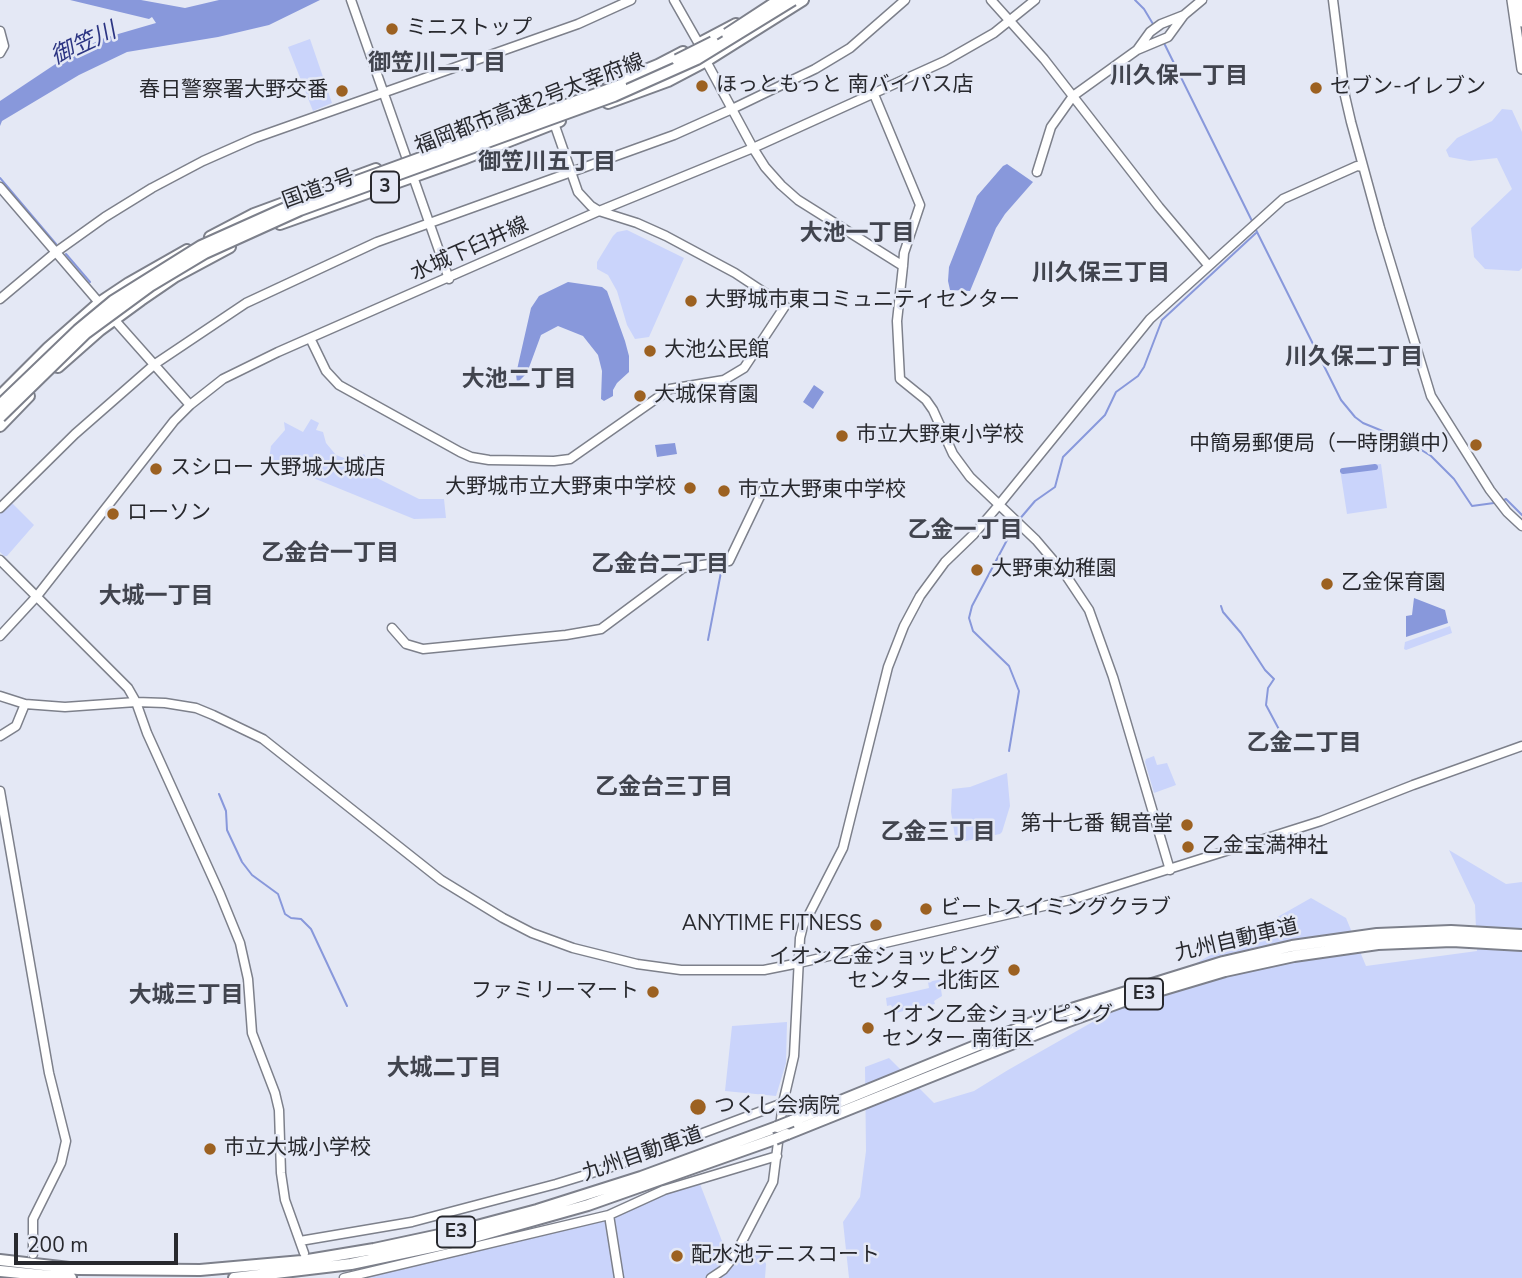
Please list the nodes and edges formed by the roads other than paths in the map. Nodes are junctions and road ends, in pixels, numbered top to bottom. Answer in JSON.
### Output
{"nodes":[{"id":1,"x":351,"y":0,"type":"edge"},
{"id":2,"x":631,"y":0,"type":"edge"},
{"id":3,"x":674,"y":0,"type":"edge"},
{"id":4,"x":776,"y":0,"type":"edge"},
{"id":5,"x":793,"y":0,"type":"edge"},
{"id":6,"x":803,"y":0,"type":"edge"},
{"id":7,"x":905,"y":0,"type":"edge"},
{"id":8,"x":991,"y":0,"type":"edge"},
{"id":9,"x":1035,"y":0,"type":"edge"},
{"id":10,"x":1202,"y":0,"type":"edge"},
{"id":11,"x":1333,"y":0,"type":"edge"},
{"id":12,"x":1512,"y":0,"type":"edge"},
{"id":13,"x":1519,"y":0,"type":"edge"},
{"id":14,"x":1184,"y":15,"type":"junction"},
{"id":15,"x":1011,"y":20,"type":"junction"},
{"id":16,"x":1522,"y":22,"type":"edge"},
{"id":17,"x":0,"y":31,"type":"edge"},
{"id":18,"x":699,"y":44,"type":"junction"},
{"id":19,"x":1137,"y":50,"type":"junction"},
{"id":20,"x":0,"y":53,"type":"edge"},
{"id":21,"x":706,"y":61,"type":"junction"},
{"id":22,"x":1522,"y":69,"type":"edge"},
{"id":23,"x":384,"y":91,"type":"junction"},
{"id":24,"x":873,"y":92,"type":"junction"},
{"id":25,"x":1073,"y":96,"type":"junction"},
{"id":26,"x":732,"y":110,"type":"junction"},
{"id":27,"x":554,"y":123,"type":"junction"},
{"id":28,"x":752,"y":148,"type":"junction"},
{"id":29,"x":407,"y":158,"type":"junction"},
{"id":30,"x":1363,"y":167,"type":"junction"},
{"id":31,"x":570,"y":172,"type":"junction"},
{"id":32,"x":1037,"y":172,"type":"dead end"},
{"id":33,"x":414,"y":177,"type":"junction"},
{"id":34,"x":0,"y":187,"type":"edge"},
{"id":35,"x":599,"y":211,"type":"junction"},
{"id":36,"x":431,"y":222,"type":"junction"},
{"id":37,"x":56,"y":252,"type":"junction"},
{"id":38,"x":1208,"y":265,"type":"junction"},
{"id":39,"x":902,"y":266,"type":"junction"},
{"id":40,"x":449,"y":279,"type":"junction"},
{"id":41,"x":0,"y":299,"type":"edge"},
{"id":42,"x":99,"y":303,"type":"junction"},
{"id":43,"x":114,"y":319,"type":"junction"},
{"id":44,"x":310,"y":338,"type":"junction"},
{"id":45,"x":155,"y":364,"type":"junction"},
{"id":46,"x":0,"y":396,"type":"edge"},
{"id":47,"x":0,"y":405,"type":"edge"},
{"id":48,"x":190,"y":405,"type":"junction"},
{"id":49,"x":0,"y":417,"type":"edge"},
{"id":50,"x":0,"y":426,"type":"edge"},
{"id":51,"x":762,"y":490,"type":"dead end"},
{"id":52,"x":999,"y":506,"type":"junction"},
{"id":53,"x":0,"y":508,"type":"edge"},
{"id":54,"x":1522,"y":526,"type":"edge"},
{"id":55,"x":0,"y":560,"type":"edge"},
{"id":56,"x":37,"y":596,"type":"junction"},
{"id":57,"x":391,"y":628,"type":"dead end"},
{"id":58,"x":0,"y":636,"type":"edge"},
{"id":59,"x":0,"y":696,"type":"edge"},
{"id":60,"x":136,"y":702,"type":"junction"},
{"id":61,"x":25,"y":704,"type":"junction"},
{"id":62,"x":0,"y":736,"type":"edge"},
{"id":63,"x":1522,"y":746,"type":"edge"},
{"id":64,"x":0,"y":791,"type":"edge"},
{"id":65,"x":1171,"y":870,"type":"junction"},
{"id":66,"x":1522,"y":935,"type":"edge"},
{"id":67,"x":1522,"y":945,"type":"edge"},
{"id":68,"x":799,"y":963,"type":"junction"},
{"id":69,"x":783,"y":1103,"type":"junction"},
{"id":70,"x":777,"y":1156,"type":"junction"},
{"id":71,"x":608,"y":1215,"type":"junction"},
{"id":72,"x":300,"y":1241,"type":"junction"},
{"id":73,"x":304,"y":1253,"type":"dead end"},
{"id":74,"x":33,"y":1254,"type":"dead end"},
{"id":75,"x":0,"y":1259,"type":"edge"},
{"id":76,"x":0,"y":1271,"type":"edge"},
{"id":77,"x":75,"y":1273,"type":"edge"},
{"id":78,"x":234,"y":1278,"type":"edge"},
{"id":79,"x":344,"y":1278,"type":"edge"},
{"id":80,"x":620,"y":1278,"type":"edge"},
{"id":81,"x":711,"y":1278,"type":"edge"}],
"edges":[{"from":1,"to":23,"type":"street"},
{"from":2,"to":23,"type":"street"},
{"from":3,"to":18,"type":"street"},
{"from":4,"to":18,"type":"highway","name":"国道3号","number":"3"},
{"from":4,"to":47,"type":"highway","name":"福岡都市高速2号太宰府線","bridge":true},
{"from":5,"to":49,"type":"highway","name":"福岡都市高速2号太宰府線","bridge":true},
{"from":6,"to":21,"type":"highway","name":"国道3号","number":"3"},
{"from":7,"to":26,"type":"street"},
{"from":8,"to":15,"type":"street"},
{"from":9,"to":15,"type":"street","name":"水城下臼井線"},
{"from":10,"to":14,"type":"street"},
{"from":11,"to":30,"type":"street"},
{"from":12,"to":22,"type":"main road"},
{"from":13,"to":16,"type":"main road"},
{"from":14,"to":19,"type":"street"},
{"from":14,"to":19,"type":"street"},
{"from":15,"to":24,"type":"street","name":"水城下臼井線"},
{"from":15,"to":25,"type":"street"},
{"from":17,"to":20,"type":"street"},
{"from":18,"to":29,"type":"highway","name":"国道3号","number":"3"},
{"from":19,"to":25,"type":"street"},
{"from":21,"to":26,"type":"street"},
{"from":21,"to":27,"type":"highway","name":"国道3号","number":"3"},
{"from":23,"to":29,"type":"street"},
{"from":23,"to":37,"type":"street"},
{"from":24,"to":28,"type":"street","name":"水城下臼井線"},
{"from":24,"to":39,"type":"street"},
{"from":25,"to":32,"type":"street"},
{"from":25,"to":38,"type":"street"},
{"from":26,"to":28,"type":"street"},
{"from":26,"to":31,"type":"street"},
{"from":27,"to":31,"type":"street"},
{"from":27,"to":33,"type":"highway","name":"国道3号","number":"3"},
{"from":28,"to":35,"type":"street","name":"水城下臼井線"},
{"from":28,"to":39,"type":"street"},
{"from":29,"to":33,"type":"street"},
{"from":29,"to":42,"type":"highway","name":"国道3号","number":"3"},
{"from":30,"to":38,"type":"street"},
{"from":30,"to":54,"type":"street"},
{"from":31,"to":35,"type":"street"},
{"from":31,"to":36,"type":"street"},
{"from":33,"to":36,"type":"street"},
{"from":33,"to":43,"type":"highway","name":"国道3号","number":"3"},
{"from":34,"to":37,"type":"street"},
{"from":35,"to":40,"type":"street","name":"水城下臼井線"},
{"from":35,"to":44,"type":"street"},
{"from":36,"to":40,"type":"street"},
{"from":36,"to":45,"type":"street"},
{"from":37,"to":41,"type":"street"},
{"from":37,"to":42,"type":"street"},
{"from":38,"to":52,"type":"street"},
{"from":39,"to":52,"type":"street"},
{"from":40,"to":44,"type":"street","name":"水城下臼井線"},
{"from":42,"to":43,"type":"street"},
{"from":42,"to":46,"type":"highway","name":"国道3号","number":"3"},
{"from":43,"to":45,"type":"street"},
{"from":43,"to":50,"type":"highway","name":"国道3号","number":"3"},
{"from":44,"to":48,"type":"street","name":"水城下臼井線"},
{"from":45,"to":48,"type":"street"},
{"from":45,"to":53,"type":"street"},
{"from":48,"to":56,"type":"street","name":"水城下臼井線"},
{"from":51,"to":57,"type":"street"},
{"from":52,"to":65,"type":"street"},
{"from":52,"to":68,"type":"street"},
{"from":55,"to":56,"type":"street"},
{"from":56,"to":58,"type":"street","name":"水城下臼井線"},
{"from":56,"to":60,"type":"street"},
{"from":59,"to":61,"type":"street"},
{"from":60,"to":61,"type":"street"},
{"from":60,"to":68,"type":"street"},
{"from":60,"to":72,"type":"street"},
{"from":61,"to":62,"type":"street"},
{"from":63,"to":65,"type":"street"},
{"from":64,"to":74,"type":"street"},
{"from":65,"to":68,"type":"street"},
{"from":66,"to":77,"type":"highway","name":"九州自動車道","number":"E3","bridge":true},
{"from":67,"to":78,"type":"highway","name":"九州自動車道","number":"E3","bridge":true},
{"from":68,"to":69,"type":"street"},
{"from":69,"to":70,"type":"street"},
{"from":69,"to":72,"type":"street"},
{"from":70,"to":71,"type":"street"},
{"from":70,"to":81,"type":"street"},
{"from":71,"to":79,"type":"street"},
{"from":71,"to":80,"type":"street"},
{"from":72,"to":73,"type":"street"},
{"from":75,"to":77,"type":"highway"},
{"from":76,"to":77,"type":"highway","name":"九州自動車道","number":"E3"}]}
